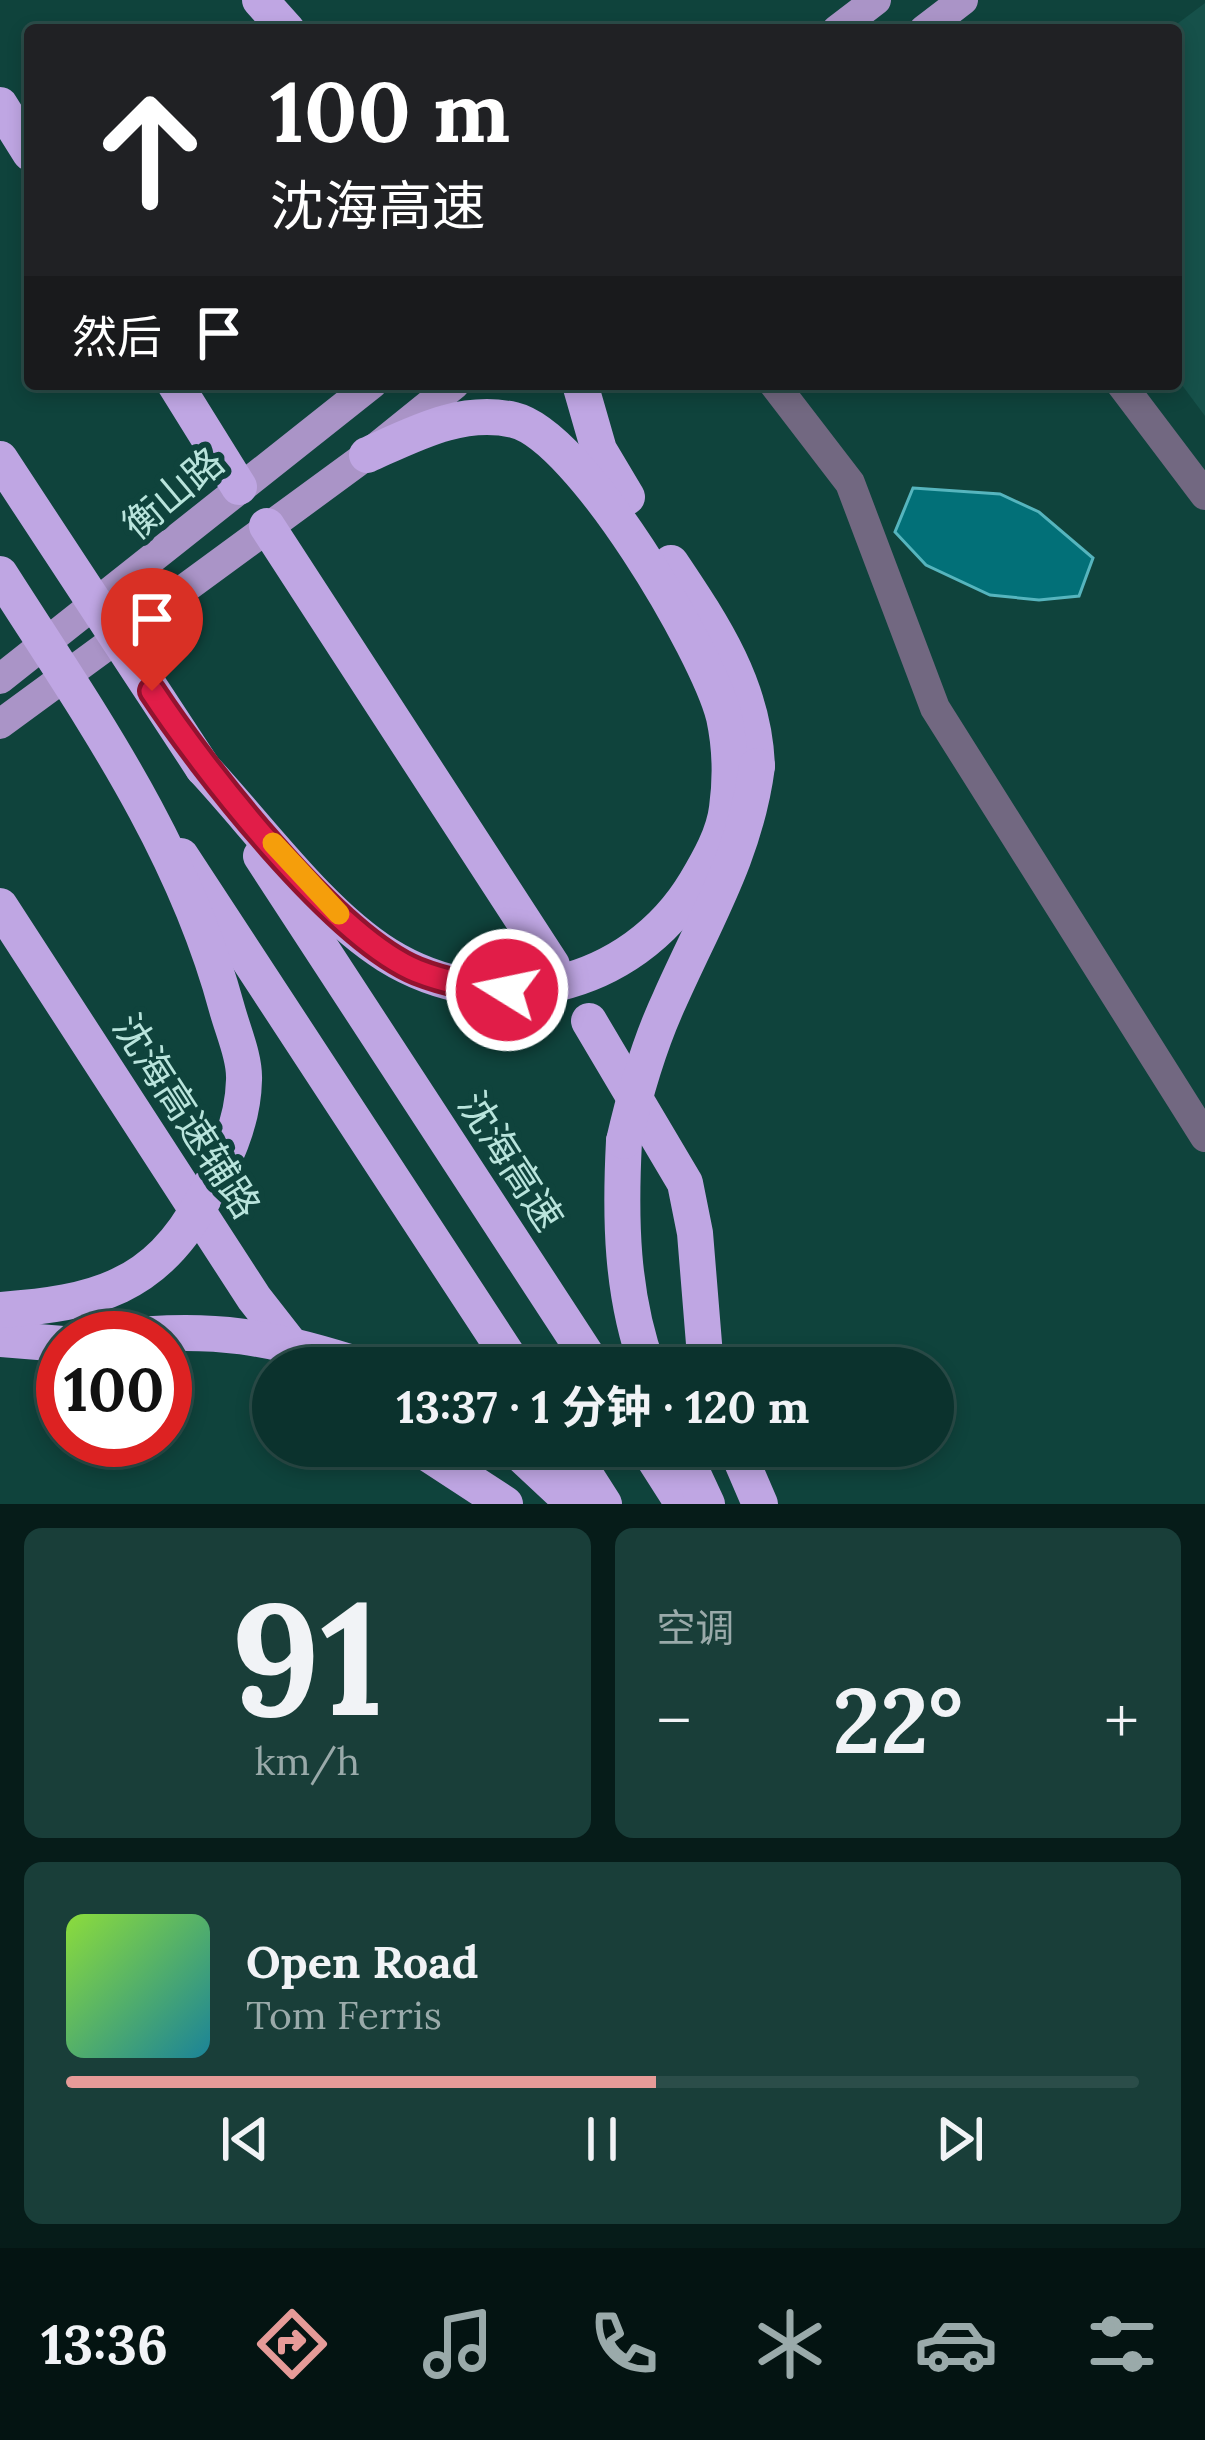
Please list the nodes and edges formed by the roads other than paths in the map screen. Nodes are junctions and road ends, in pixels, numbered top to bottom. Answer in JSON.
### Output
{"nodes":[{"id":1,"x":876,"y":0,"type":"edge"},
{"id":2,"x":963,"y":0,"type":"edge"},
{"id":3,"x":276,"y":9,"type":"edge"},
{"id":4,"x":303,"y":24,"type":"edge"},
{"id":5,"x":845,"y":24,"type":"edge"},
{"id":6,"x":931,"y":24,"type":"edge"},
{"id":7,"x":0,"y":105,"type":"edge"},
{"id":8,"x":24,"y":143,"type":"edge"},
{"id":9,"x":179,"y":390,"type":"edge"},
{"id":10,"x":365,"y":390,"type":"edge"},
{"id":11,"x":448,"y":390,"type":"edge"},
{"id":12,"x":581,"y":390,"type":"edge"},
{"id":13,"x":778,"y":390,"type":"edge"},
{"id":14,"x":1126,"y":390,"type":"edge"},
{"id":15,"x":367,"y":455,"type":"junction"},
{"id":16,"x":0,"y":459,"type":"edge"},
{"id":17,"x":239,"y":487,"type":"junction"},
{"id":18,"x":1205,"y":494,"type":"edge"},
{"id":19,"x":267,"y":526,"type":"junction"},
{"id":20,"x":0,"y":574,"type":"edge"},
{"id":21,"x":0,"y":679,"type":"edge"},
{"id":22,"x":0,"y":724,"type":"edge"},
{"id":23,"x":203,"y":768,"type":"junction"},
{"id":24,"x":149,"y":808,"type":"junction"},
{"id":25,"x":0,"y":906,"type":"edge"},
{"id":26,"x":552,"y":965,"type":"dead end"},
{"id":27,"x":589,"y":1021,"type":"dead end"},
{"id":28,"x":1205,"y":1137,"type":"edge"},
{"id":29,"x":0,"y":1310,"type":"edge"},
{"id":30,"x":192,"y":1331,"type":"edge"},
{"id":31,"x":0,"y":1339,"type":"edge"},
{"id":32,"x":36,"y":1343,"type":"edge"},
{"id":33,"x":292,"y":1347,"type":"edge"},
{"id":34,"x":303,"y":1347,"type":"edge"},
{"id":35,"x":503,"y":1347,"type":"edge"},
{"id":36,"x":582,"y":1347,"type":"edge"},
{"id":37,"x":642,"y":1347,"type":"edge"},
{"id":38,"x":704,"y":1347,"type":"edge"},
{"id":39,"x":449,"y":1467,"type":"edge"},
{"id":40,"x":534,"y":1467,"type":"edge"},
{"id":41,"x":580,"y":1467,"type":"edge"},
{"id":42,"x":659,"y":1467,"type":"edge"},
{"id":43,"x":689,"y":1467,"type":"edge"},
{"id":44,"x":744,"y":1467,"type":"edge"},
{"id":45,"x":506,"y":1504,"type":"edge"},
{"id":46,"x":574,"y":1504,"type":"edge"},
{"id":47,"x":604,"y":1504,"type":"edge"},
{"id":48,"x":683,"y":1504,"type":"edge"},
{"id":49,"x":706,"y":1504,"type":"edge"},
{"id":50,"x":760,"y":1504,"type":"edge"}],
"edges":[{"from":1,"to":5,"type":"main road"},
{"from":2,"to":6,"type":"main road"},
{"from":3,"to":4,"type":"highway"},
{"from":7,"to":8,"type":"highway"},
{"from":9,"to":17,"type":"highway"},
{"from":10,"to":17,"type":"main road","name":"衡山路"},
{"from":11,"to":15,"type":"main road"},
{"from":12,"to":37,"type":"highway","bridge":true},
{"from":13,"to":28,"type":"street"},
{"from":14,"to":18,"type":"street"},
{"from":15,"to":19,"type":"main road"},
{"from":15,"to":23,"type":"highway"},
{"from":16,"to":23,"type":"highway","name":"沈海高速","bridge":true},
{"from":17,"to":21,"type":"main road","name":"衡山路"},
{"from":19,"to":22,"type":"main road"},
{"from":19,"to":26,"type":"highway"},
{"from":20,"to":24,"type":"highway","bridge":true},
{"from":23,"to":36,"type":"highway","name":"沈海高速"},
{"from":24,"to":29,"type":"highway","bridge":true},
{"from":24,"to":35,"type":"highway","bridge":true},
{"from":25,"to":33,"type":"highway","name":"沈海高速辅路"},
{"from":27,"to":38,"type":"highway"},
{"from":30,"to":34,"type":"highway","bridge":true},
{"from":31,"to":32,"type":"highway"},
{"from":39,"to":45,"type":"highway"},
{"from":40,"to":46,"type":"highway"},
{"from":41,"to":47,"type":"highway"},
{"from":42,"to":48,"type":"highway"},
{"from":43,"to":49,"type":"highway"},
{"from":44,"to":50,"type":"highway"}]}
